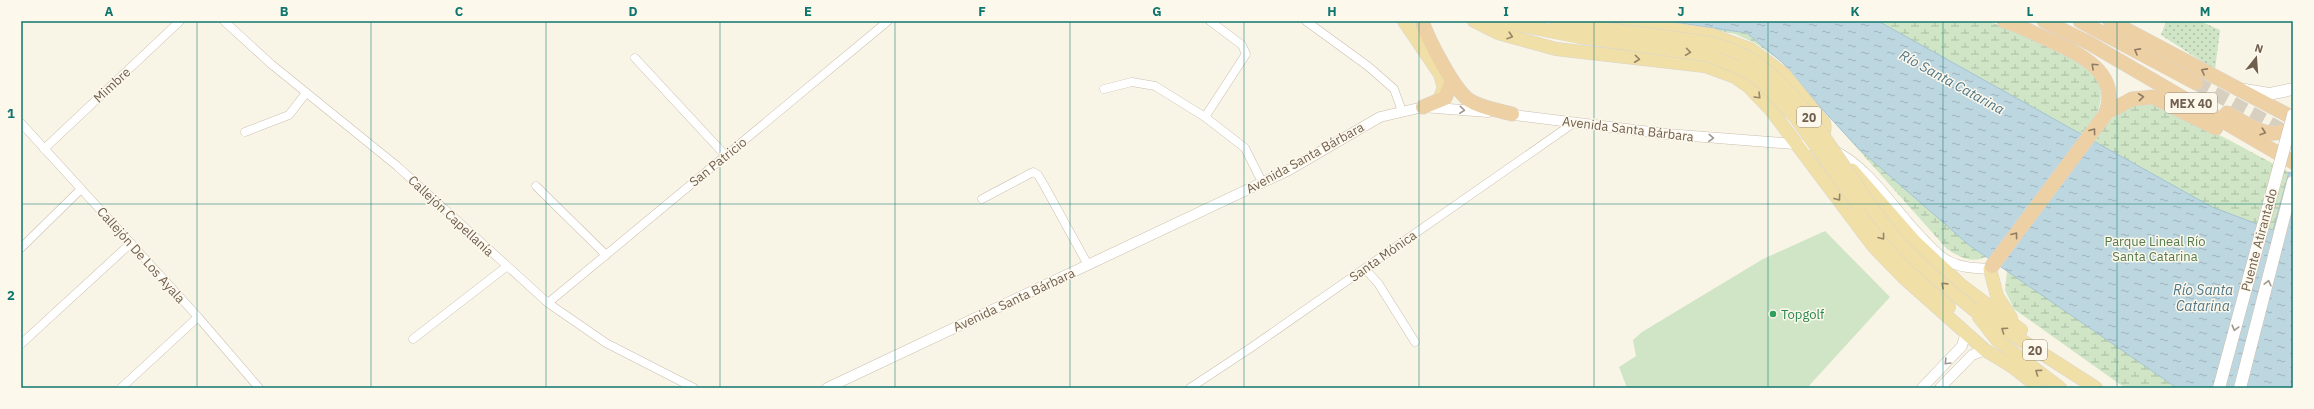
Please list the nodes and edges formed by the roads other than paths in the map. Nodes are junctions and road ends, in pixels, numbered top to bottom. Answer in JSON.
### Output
{"nodes":[{"id":1,"x":180,"y":21,"type":"edge"},
{"id":2,"x":224,"y":21,"type":"edge"},
{"id":3,"x":888,"y":21,"type":"edge"},
{"id":4,"x":1210,"y":21,"type":"edge"},
{"id":5,"x":1306,"y":21,"type":"edge"},
{"id":6,"x":1404,"y":21,"type":"edge"},
{"id":7,"x":1422,"y":21,"type":"edge"},
{"id":8,"x":1474,"y":21,"type":"edge"},
{"id":9,"x":1499,"y":21,"type":"edge"},
{"id":10,"x":1555,"y":21,"type":"edge"},
{"id":11,"x":1615,"y":21,"type":"edge"},
{"id":12,"x":2004,"y":21,"type":"edge"},
{"id":13,"x":2044,"y":21,"type":"edge"},
{"id":14,"x":2080,"y":21,"type":"edge"},
{"id":15,"x":2110,"y":21,"type":"edge"},
{"id":16,"x":1581,"y":32,"type":"junction"},
{"id":17,"x":635,"y":58,"type":"dead end"},
{"id":18,"x":2128,"y":66,"type":"junction"},
{"id":19,"x":1452,"y":81,"type":"junction"},
{"id":20,"x":2196,"y":83,"type":"tunnel mouth"},
{"id":21,"x":2293,"y":88,"type":"edge"},
{"id":22,"x":1104,"y":89,"type":"dead end"},
{"id":23,"x":2238,"y":89,"type":"junction"},
{"id":24,"x":306,"y":93,"type":"junction"},
{"id":25,"x":1438,"y":101,"type":"junction"},
{"id":26,"x":1423,"y":107,"type":"junction"},
{"id":27,"x":1402,"y":111,"type":"junction"},
{"id":28,"x":1512,"y":114,"type":"junction"},
{"id":29,"x":2106,"y":114,"type":"junction"},
{"id":30,"x":2293,"y":116,"type":"edge"},
{"id":31,"x":1205,"y":117,"type":"junction"},
{"id":32,"x":1575,"y":122,"type":"junction"},
{"id":33,"x":21,"y":123,"type":"edge"},
{"id":34,"x":2293,"y":126,"type":"edge"},
{"id":35,"x":245,"y":132,"type":"dead end"},
{"id":36,"x":2251,"y":138,"type":"junction"},
{"id":37,"x":1798,"y":143,"type":"junction"},
{"id":38,"x":44,"y":149,"type":"junction"},
{"id":39,"x":725,"y":155,"type":"junction"},
{"id":40,"x":2293,"y":162,"type":"edge"},
{"id":41,"x":1825,"y":180,"type":"junction"},
{"id":42,"x":1262,"y":182,"type":"junction"},
{"id":43,"x":2293,"y":182,"type":"edge"},
{"id":44,"x":536,"y":186,"type":"dead end"},
{"id":45,"x":81,"y":188,"type":"junction"},
{"id":46,"x":982,"y":199,"type":"dead end"},
{"id":47,"x":131,"y":243,"type":"junction"},
{"id":48,"x":21,"y":248,"type":"edge"},
{"id":49,"x":606,"y":255,"type":"junction"},
{"id":50,"x":1088,"y":265,"type":"junction"},
{"id":51,"x":506,"y":267,"type":"junction"},
{"id":52,"x":1991,"y":268,"type":"junction"},
{"id":53,"x":1365,"y":269,"type":"junction"},
{"id":54,"x":548,"y":303,"type":"junction"},
{"id":55,"x":1974,"y":310,"type":"junction"},
{"id":56,"x":198,"y":317,"type":"junction"},
{"id":57,"x":2021,"y":330,"type":"junction"},
{"id":58,"x":1966,"y":332,"type":"junction"},
{"id":59,"x":413,"y":339,"type":"dead end"},
{"id":60,"x":1415,"y":342,"type":"dead end"},
{"id":61,"x":21,"y":344,"type":"edge"},
{"id":62,"x":1985,"y":350,"type":"junction"},
{"id":63,"x":2015,"y":362,"type":"junction"},
{"id":64,"x":2073,"y":374,"type":"junction"},
{"id":65,"x":257,"y":385,"type":"edge"},
{"id":66,"x":1925,"y":387,"type":"edge"},
{"id":67,"x":120,"y":388,"type":"edge"},
{"id":68,"x":247,"y":388,"type":"edge"},
{"id":69,"x":694,"y":388,"type":"edge"},
{"id":70,"x":827,"y":388,"type":"edge"},
{"id":71,"x":1190,"y":388,"type":"edge"},
{"id":72,"x":1940,"y":388,"type":"edge"},
{"id":73,"x":2039,"y":388,"type":"edge"},
{"id":74,"x":2060,"y":388,"type":"edge"},
{"id":75,"x":2096,"y":388,"type":"edge"},
{"id":76,"x":2219,"y":388,"type":"edge"},
{"id":77,"x":2240,"y":388,"type":"edge"}],
"edges":[{"from":1,"to":38,"type":"street","name":"Mimbre"},
{"from":2,"to":24,"type":"street","name":"Callejón Capellanía"},
{"from":3,"to":39,"type":"street","name":"San Patricio"},
{"from":4,"to":31,"type":"street"},
{"from":5,"to":27,"type":"street"},
{"from":6,"to":25,"type":"main road"},
{"from":7,"to":19,"type":"highway"},
{"from":8,"to":37,"type":"main road","one_way":true},
{"from":9,"to":16,"type":"main road"},
{"from":10,"to":16,"type":"main road"},
{"from":11,"to":37,"type":"main road"},
{"from":29,"to":12,"type":"highway","one_way":true},
{"from":13,"to":18,"type":"highway","number":"MEX 40"},
{"from":20,"to":14,"type":"highway","number":"MEX 40","one_way":true},
{"from":23,"to":15,"type":"highway","one_way":true},
{"from":55,"to":16,"type":"main road","number":"20","one_way":true,"bridge":true},
{"from":16,"to":63,"type":"main road","number":"20","one_way":true,"bridge":true},
{"from":17,"to":39,"type":"street"},
{"from":18,"to":34,"type":"highway","one_way":true},
{"from":18,"to":36,"type":"highway","number":"MEX 40"},
{"from":19,"to":25,"type":"highway"},
{"from":19,"to":28,"type":"highway"},
{"from":21,"to":23,"type":"main road"},
{"from":22,"to":31,"type":"street"},
{"from":23,"to":30,"type":"highway"},
{"from":24,"to":35,"type":"street"},
{"from":24,"to":51,"type":"street","name":"Callejón Capellanía"},
{"from":25,"to":26,"type":"highway"},
{"from":26,"to":27,"type":"street","name":"Avenida Santa Bárbara"},
{"from":26,"to":28,"type":"street","name":"Avenida Santa Bárbara","one_way":true},
{"from":27,"to":42,"type":"street","name":"Avenida Santa Bárbara"},
{"from":28,"to":32,"type":"street","name":"Avenida Santa Bárbara"},
{"from":29,"to":36,"type":"highway","one_way":true},
{"from":52,"to":29,"type":"highway","one_way":true},
{"from":30,"to":76,"type":"main road","name":"Puente Atirantado","one_way":true,"bridge":true},
{"from":31,"to":42,"type":"street"},
{"from":32,"to":37,"type":"street","name":"Avenida Santa Bárbara","one_way":true},
{"from":32,"to":53,"type":"street","name":"Santa Mónica"},
{"from":33,"to":38,"type":"street","name":"Callejón De Los Ayala"},
{"from":36,"to":40,"type":"highway","number":"MEX 40"},
{"from":37,"to":41,"type":"main road"},
{"from":37,"to":52,"type":"street","name":"Avenida Santa Bárbara"},
{"from":38,"to":45,"type":"street","name":"Callejón De Los Ayala"},
{"from":39,"to":49,"type":"street","name":"San Patricio"},
{"from":41,"to":57,"type":"main road"},
{"from":41,"to":58,"type":"main road","one_way":true},
{"from":42,"to":50,"type":"street","name":"Avenida Santa Bárbara"},
{"from":77,"to":43,"type":"main road","name":"Puente Atirantado","one_way":true},
{"from":44,"to":49,"type":"street"},
{"from":45,"to":47,"type":"street","name":"Callejón De Los Ayala"},
{"from":45,"to":48,"type":"street"},
{"from":46,"to":50,"type":"street"},
{"from":47,"to":56,"type":"street","name":"Callejón De Los Ayala"},
{"from":47,"to":61,"type":"street"},
{"from":49,"to":54,"type":"street","name":"San Patricio"},
{"from":50,"to":70,"type":"street","name":"Avenida Santa Bárbara"},
{"from":51,"to":54,"type":"street","name":"Callejón Capellanía"},
{"from":51,"to":59,"type":"street"},
{"from":52,"to":57,"type":"main road"},
{"from":53,"to":60,"type":"street"},
{"from":53,"to":71,"type":"street","name":"Santa Mónica"},
{"from":54,"to":69,"type":"street","name":"Callejón Capellanía"},
{"from":55,"to":63,"type":"main road"},
{"from":64,"to":55,"type":"main road","number":"20","one_way":true},
{"from":56,"to":65,"type":"street","name":"Callejón De Los Ayala"},
{"from":56,"to":67,"type":"street"},
{"from":57,"to":64,"type":"main road"},
{"from":58,"to":62,"type":"main road"},
{"from":58,"to":66,"type":"street","one_way":true},
{"from":62,"to":63,"type":"main road"},
{"from":62,"to":72,"type":"street"},
{"from":63,"to":73,"type":"main road","number":"20"},
{"from":74,"to":63,"type":"main road","one_way":true},
{"from":64,"to":75,"type":"main road","number":"20"},
{"from":65,"to":68,"type":"street"}]}
